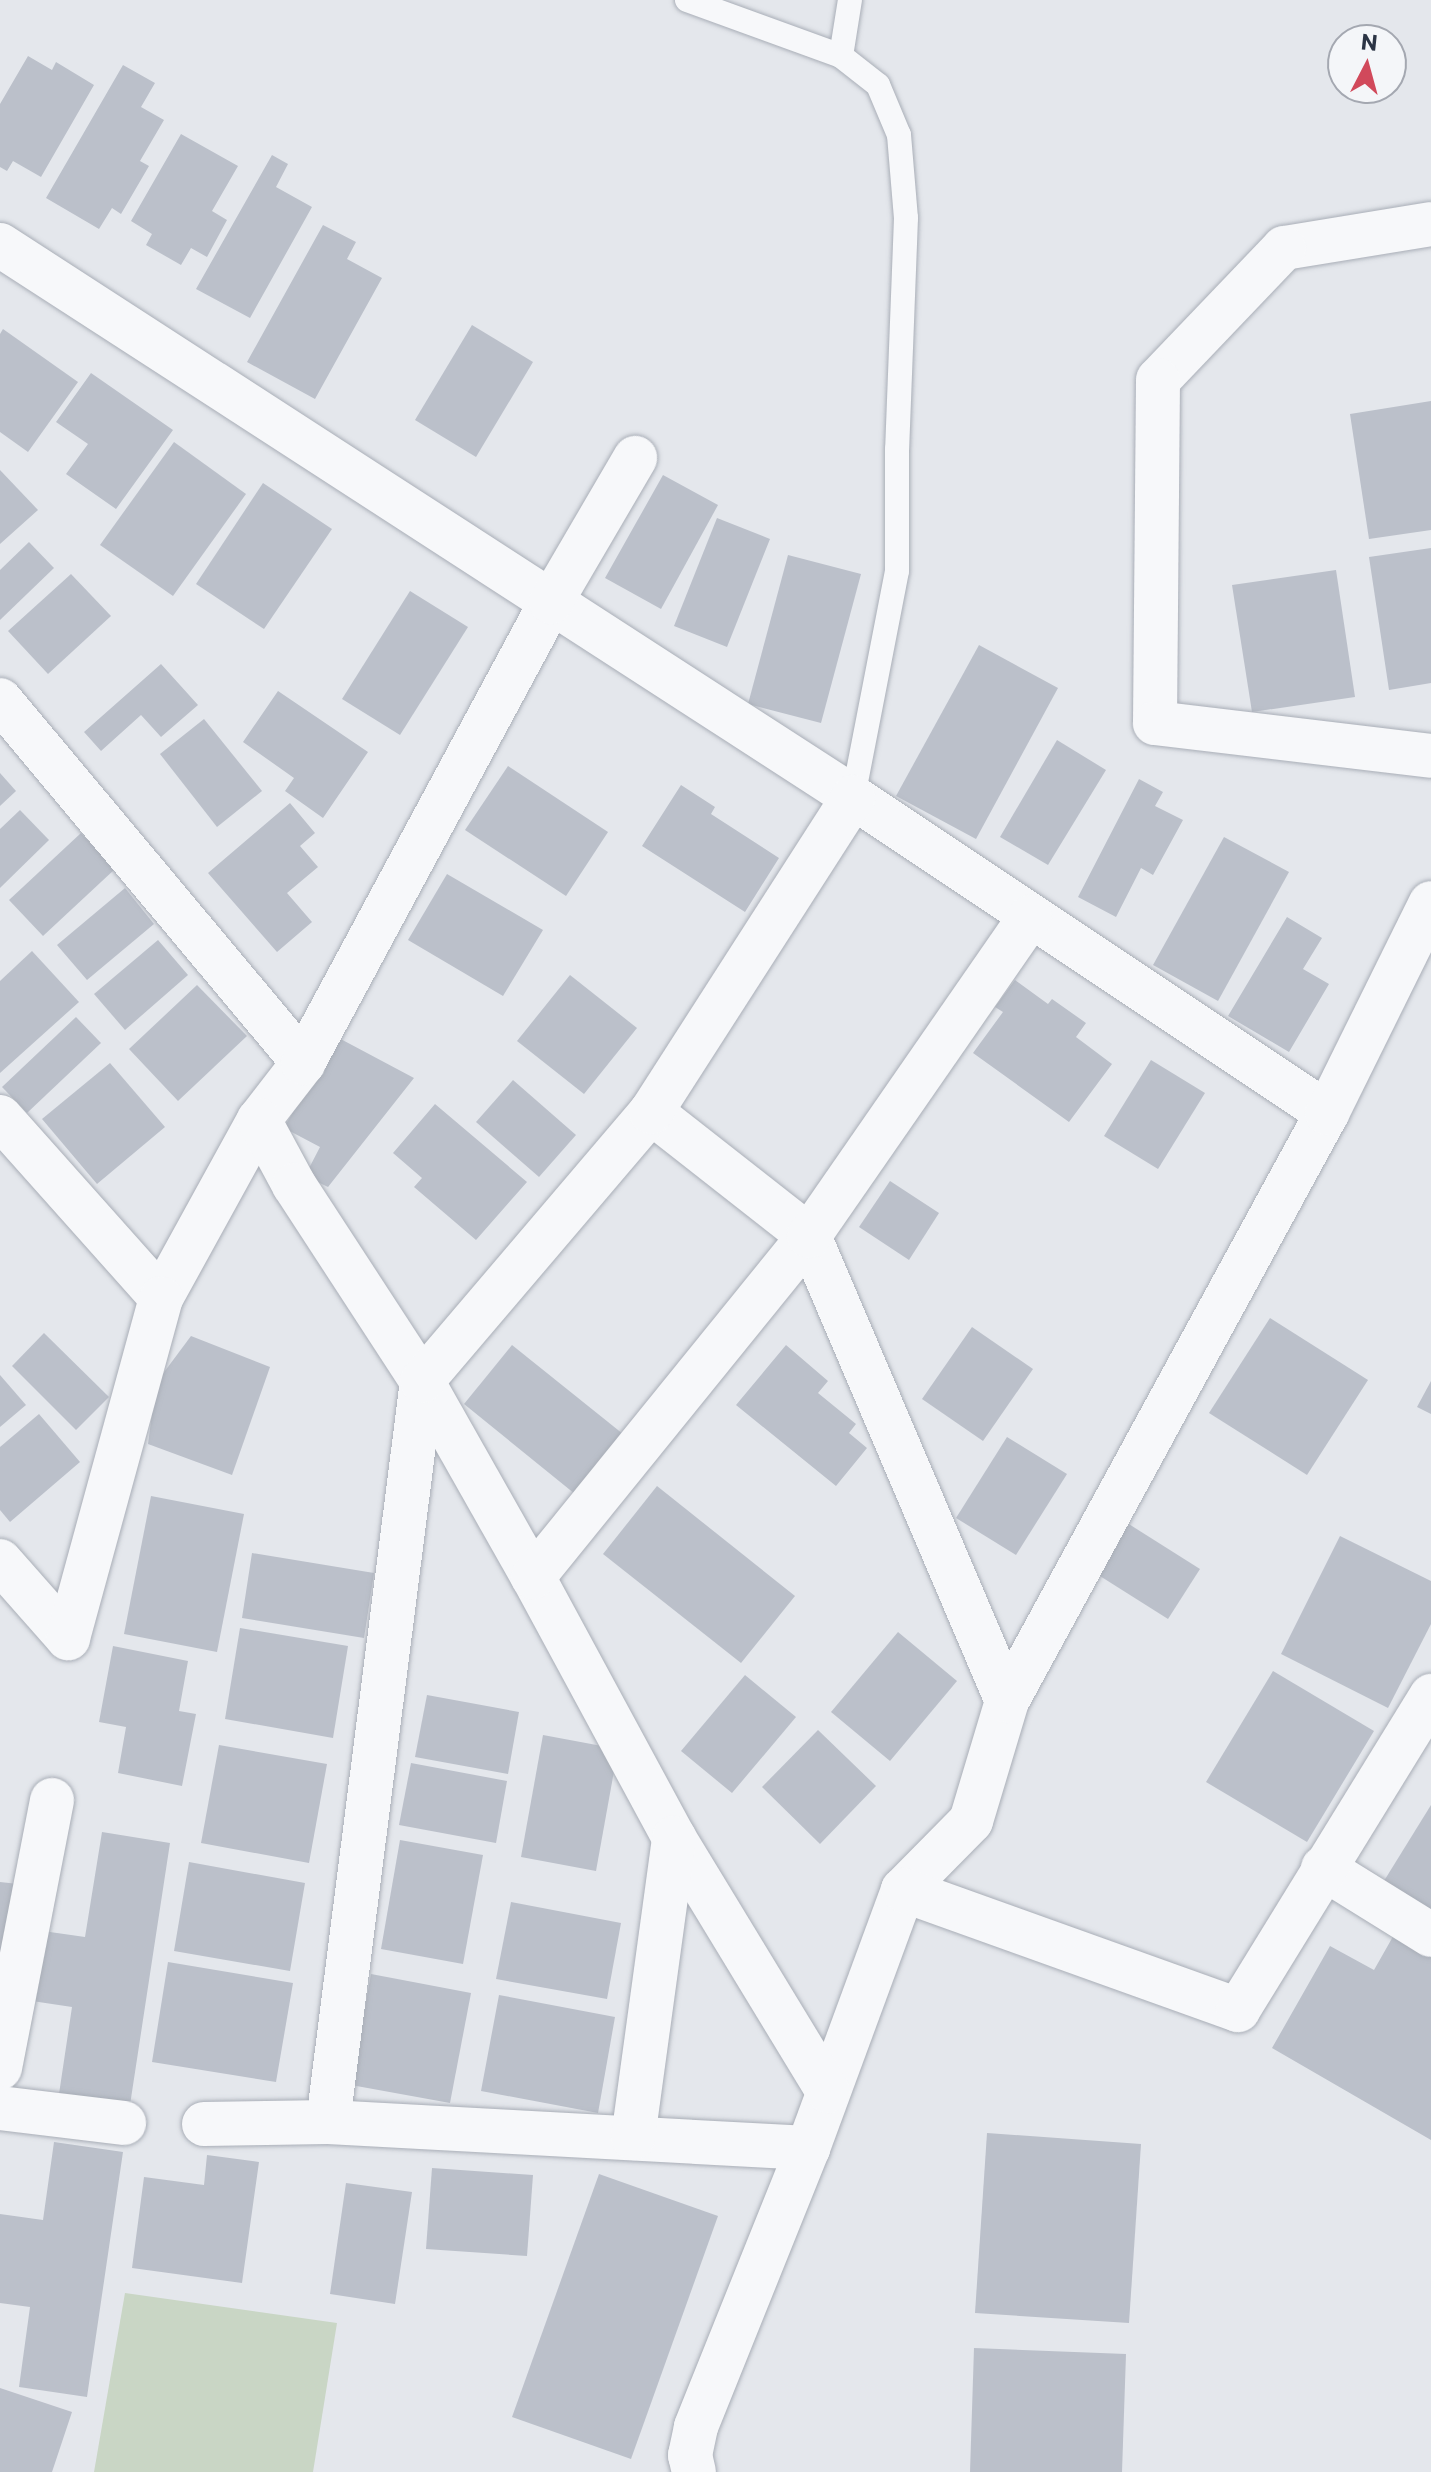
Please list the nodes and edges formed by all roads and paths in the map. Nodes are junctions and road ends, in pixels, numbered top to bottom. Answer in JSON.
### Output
{"nodes":[{"id":1,"x":687,"y":0,"type":"edge"},
{"id":2,"x":850,"y":0,"type":"edge"},
{"id":3,"x":841,"y":56,"type":"junction"},
{"id":4,"x":1431,"y":224,"type":"edge"},
{"id":5,"x":0,"y":245,"type":"edge"},
{"id":6,"x":635,"y":458,"type":"dead end"},
{"id":7,"x":551,"y":602,"type":"junction"},
{"id":8,"x":0,"y":700,"type":"edge"},
{"id":9,"x":1431,"y":756,"type":"edge"},
{"id":10,"x":853,"y":797,"type":"junction"},
{"id":11,"x":1431,"y":903,"type":"edge"},
{"id":12,"x":1030,"y":917,"type":"junction"},
{"id":13,"x":303,"y":1063,"type":"junction"},
{"id":14,"x":651,"y":1112,"type":"junction"},
{"id":15,"x":1327,"y":1113,"type":"junction"},
{"id":16,"x":0,"y":1117,"type":"edge"},
{"id":17,"x":259,"y":1120,"type":"junction"},
{"id":18,"x":809,"y":1236,"type":"junction"},
{"id":19,"x":161,"y":1298,"type":"junction"},
{"id":20,"x":422,"y":1381,"type":"junction"},
{"id":21,"x":0,"y":1561,"type":"edge"},
{"id":22,"x":533,"y":1577,"type":"junction"},
{"id":23,"x":1007,"y":1701,"type":"junction"},
{"id":24,"x":1428,"y":1706,"type":"edge"},
{"id":25,"x":52,"y":1800,"type":"dead end"},
{"id":26,"x":674,"y":1838,"type":"junction"},
{"id":27,"x":1323,"y":1868,"type":"junction"},
{"id":28,"x":903,"y":1890,"type":"junction"},
{"id":29,"x":1431,"y":1935,"type":"edge"},
{"id":30,"x":0,"y":2068,"type":"edge"},
{"id":31,"x":828,"y":2091,"type":"junction"},
{"id":32,"x":0,"y":2108,"type":"edge"},
{"id":33,"x":328,"y":2122,"type":"junction"},
{"id":34,"x":124,"y":2123,"type":"dead end"},
{"id":35,"x":204,"y":2124,"type":"dead end"},
{"id":36,"x":633,"y":2138,"type":"junction"},
{"id":37,"x":808,"y":2148,"type":"junction"},
{"id":38,"x":694,"y":2472,"type":"edge"}],
"edges":[{"from":1,"to":3,"type":"lane"},
{"from":2,"to":3,"type":"lane"},
{"from":3,"to":10,"type":"lane"},
{"from":4,"to":9,"type":"street"},
{"from":5,"to":7,"type":"street"},
{"from":6,"to":7,"type":"street"},
{"from":7,"to":10,"type":"street"},
{"from":7,"to":13,"type":"street"},
{"from":8,"to":13,"type":"street"},
{"from":10,"to":12,"type":"street"},
{"from":10,"to":14,"type":"street"},
{"from":11,"to":15,"type":"street"},
{"from":12,"to":15,"type":"street"},
{"from":12,"to":18,"type":"street"},
{"from":13,"to":17,"type":"street"},
{"from":14,"to":18,"type":"street"},
{"from":14,"to":20,"type":"street"},
{"from":15,"to":23,"type":"street"},
{"from":16,"to":19,"type":"street"},
{"from":17,"to":19,"type":"street"},
{"from":17,"to":20,"type":"street"},
{"from":18,"to":22,"type":"street"},
{"from":18,"to":23,"type":"street"},
{"from":19,"to":21,"type":"street"},
{"from":20,"to":22,"type":"street"},
{"from":20,"to":33,"type":"street"},
{"from":22,"to":26,"type":"street"},
{"from":23,"to":28,"type":"street"},
{"from":24,"to":27,"type":"street"},
{"from":25,"to":30,"type":"street"},
{"from":26,"to":31,"type":"street"},
{"from":26,"to":36,"type":"street"},
{"from":27,"to":28,"type":"street"},
{"from":27,"to":29,"type":"street"},
{"from":28,"to":31,"type":"street"},
{"from":31,"to":37,"type":"street"},
{"from":32,"to":34,"type":"street"},
{"from":33,"to":35,"type":"street"},
{"from":33,"to":36,"type":"street"},
{"from":36,"to":37,"type":"street"},
{"from":37,"to":38,"type":"street"}]}
